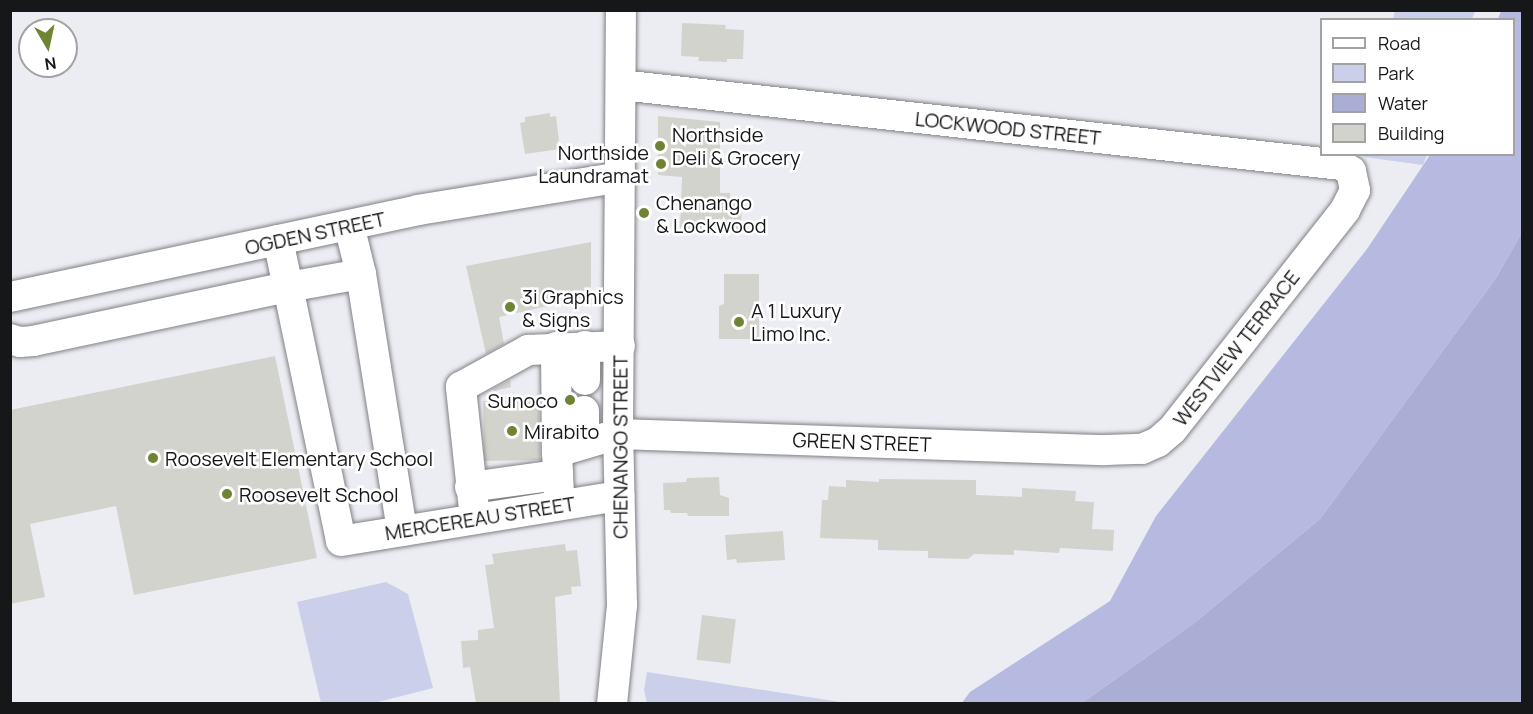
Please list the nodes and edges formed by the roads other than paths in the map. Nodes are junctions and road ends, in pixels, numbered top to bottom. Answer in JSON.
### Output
{"nodes":[{"id":1,"x":621,"y":10,"type":"edge"},
{"id":2,"x":621,"y":85,"type":"junction"},
{"id":3,"x":621,"y":177,"type":"junction"},
{"id":4,"x":1345,"y":210,"type":"joint"},
{"id":5,"x":350,"y":225,"type":"junction"},
{"id":6,"x":278,"y":240,"type":"junction"},
{"id":7,"x":361,"y":274,"type":"junction"},
{"id":8,"x":288,"y":287,"type":"junction"},
{"id":9,"x":10,"y":297,"type":"edge"},
{"id":10,"x":10,"y":339,"type":"edge"},
{"id":11,"x":620,"y":346,"type":"junction"},
{"id":12,"x":571,"y":347,"type":"junction"},
{"id":13,"x":585,"y":380,"type":"dead end"},
{"id":14,"x":584,"y":411,"type":"dead end"},
{"id":15,"x":618,"y":435,"type":"junction"},
{"id":16,"x":1105,"y":450,"type":"joint"},
{"id":17,"x":566,"y":457,"type":"junction"},
{"id":18,"x":470,"y":487,"type":"junction"},
{"id":19,"x":619,"y":496,"type":"junction"},
{"id":20,"x":559,"y":505,"type":"junction"},
{"id":21,"x":475,"y":519,"type":"junction"},
{"id":22,"x":402,"y":531,"type":"junction"},
{"id":23,"x":612,"y":704,"type":"edge"}],
"edges":[{"from":1,"to":2,"type":"street","name":"CHENANGO STREET"},
{"from":2,"to":3,"type":"street","name":"CHENANGO STREET"},
{"from":2,"to":4,"type":"street","name":"LOCKWOOD STREET"},
{"from":3,"to":5,"type":"street","name":"OGDEN STREET"},
{"from":3,"to":11,"type":"street","name":"CHENANGO STREET"},
{"from":4,"to":16,"type":"street","name":"WESTVIEW TERRACE"},
{"from":5,"to":6,"type":"street","name":"OGDEN STREET"},
{"from":5,"to":7,"type":"street"},
{"from":6,"to":8,"type":"street"},
{"from":6,"to":9,"type":"street","name":"OGDEN STREET"},
{"from":7,"to":8,"type":"street"},
{"from":7,"to":22,"type":"street"},
{"from":8,"to":10,"type":"street"},
{"from":8,"to":22,"type":"street","name":"MERCEREAU STREET"},
{"from":11,"to":12,"type":"street"},
{"from":11,"to":15,"type":"street","name":"CHENANGO STREET"},
{"from":12,"to":13,"type":"street"},
{"from":12,"to":17,"type":"street"},
{"from":12,"to":18,"type":"street"},
{"from":14,"to":17,"type":"street"},
{"from":15,"to":16,"type":"street","name":"GREEN STREET"},
{"from":15,"to":17,"type":"street","name":"GREEN STREET"},
{"from":15,"to":19,"type":"street","name":"CHENANGO STREET"},
{"from":17,"to":18,"type":"street","name":"GREEN STREET"},
{"from":17,"to":20,"type":"street"},
{"from":18,"to":21,"type":"street"},
{"from":19,"to":20,"type":"street","name":"MERCEREAU STREET"},
{"from":19,"to":23,"type":"street","name":"CHENANGO STREET"},
{"from":20,"to":21,"type":"street","name":"MERCEREAU STREET"},
{"from":21,"to":22,"type":"street","name":"MERCEREAU STREET"}]}
